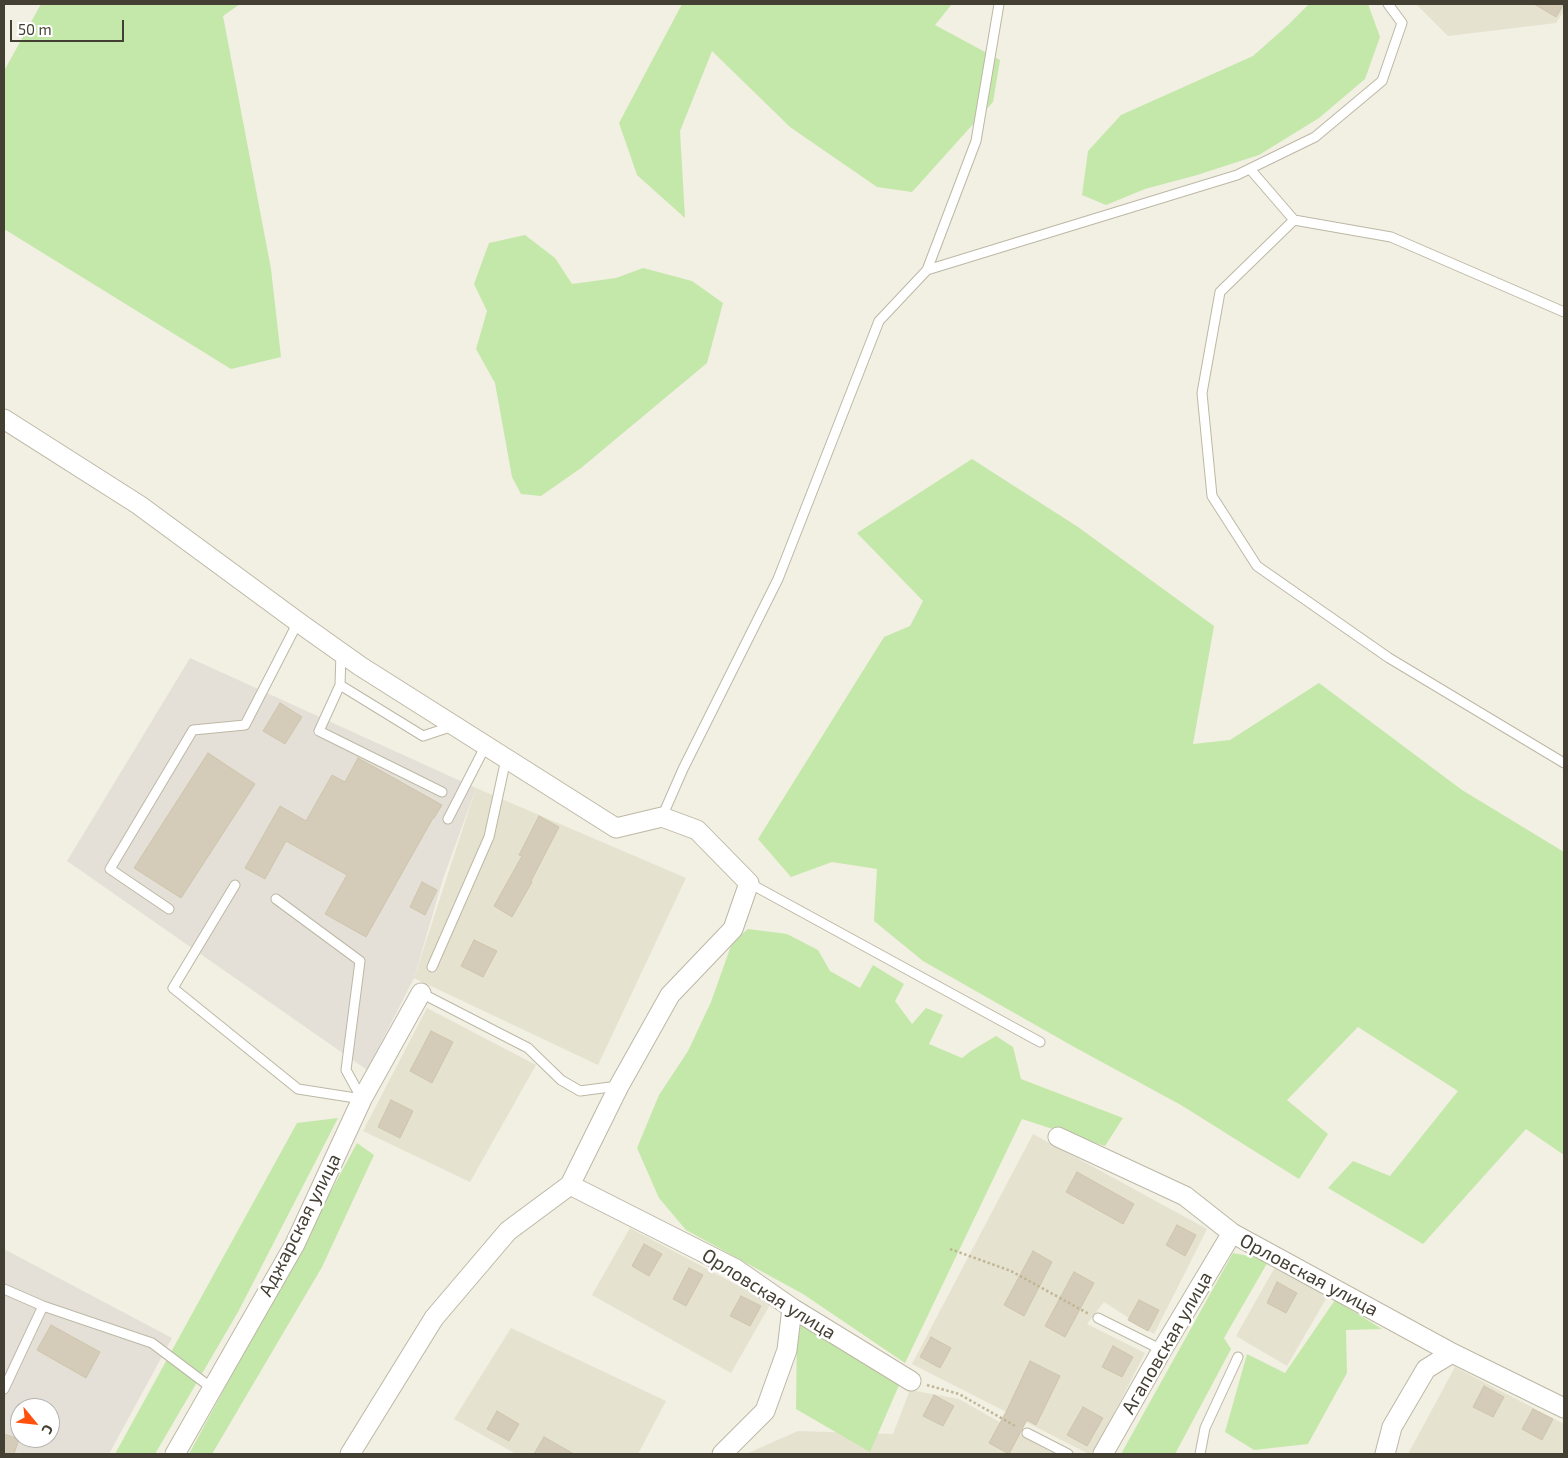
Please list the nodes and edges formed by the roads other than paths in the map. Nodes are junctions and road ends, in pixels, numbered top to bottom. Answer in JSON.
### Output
{"nodes":[{"id":1,"x":999,"y":4,"type":"edge"},
{"id":2,"x":1388,"y":4,"type":"edge"},
{"id":3,"x":1250,"y":169,"type":"junction"},
{"id":4,"x":1294,"y":220,"type":"junction"},
{"id":5,"x":927,"y":270,"type":"junction"},
{"id":6,"x":1564,"y":312,"type":"edge"},
{"id":7,"x":4,"y":419,"type":"edge"},
{"id":8,"x":298,"y":622,"type":"junction"},
{"id":9,"x":341,"y":652,"type":"junction"},
{"id":10,"x":340,"y":685,"type":"junction"},
{"id":11,"x":454,"y":725,"type":"junction"},
{"id":12,"x":486,"y":745,"type":"junction"},
{"id":13,"x":506,"y":758,"type":"junction"},
{"id":14,"x":1564,"y":763,"type":"edge"},
{"id":15,"x":442,"y":792,"type":"dead end"},
{"id":16,"x":662,"y":818,"type":"junction"},
{"id":17,"x":448,"y":819,"type":"dead end"},
{"id":18,"x":749,"y":883,"type":"junction"},
{"id":19,"x":236,"y":885,"type":"dead end"},
{"id":20,"x":276,"y":899,"type":"dead end"},
{"id":21,"x":169,"y":909,"type":"dead end"},
{"id":22,"x":432,"y":967,"type":"dead end"},
{"id":23,"x":420,"y":993,"type":"joint"},
{"id":24,"x":1040,"y":1042,"type":"dead end"},
{"id":25,"x":619,"y":1086,"type":"junction"},
{"id":26,"x":362,"y":1100,"type":"junction"},
{"id":27,"x":1058,"y":1137,"type":"dead end"},
{"id":28,"x":570,"y":1185,"type":"junction"},
{"id":29,"x":1232,"y":1233,"type":"junction"},
{"id":30,"x":4,"y":1289,"type":"edge"},
{"id":31,"x":44,"y":1306,"type":"junction"},
{"id":32,"x":792,"y":1308,"type":"junction"},
{"id":33,"x":1098,"y":1318,"type":"road end"},
{"id":34,"x":1162,"y":1350,"type":"junction"},
{"id":35,"x":1452,"y":1352,"type":"junction"},
{"id":36,"x":1238,"y":1357,"type":"dead end"},
{"id":37,"x":911,"y":1381,"type":"road end"},
{"id":38,"x":4,"y":1389,"type":"edge"},
{"id":39,"x":212,"y":1389,"type":"junction"},
{"id":40,"x":1564,"y":1408,"type":"edge"},
{"id":41,"x":1027,"y":1433,"type":"road end"},
{"id":42,"x":175,"y":1454,"type":"edge"},
{"id":43,"x":350,"y":1454,"type":"edge"},
{"id":44,"x":722,"y":1454,"type":"edge"},
{"id":45,"x":1068,"y":1454,"type":"edge"},
{"id":46,"x":1103,"y":1454,"type":"edge"},
{"id":47,"x":1200,"y":1454,"type":"edge"},
{"id":48,"x":1385,"y":1454,"type":"edge"}],
"edges":[{"from":1,"to":5,"type":"lane"},
{"from":2,"to":3,"type":"lane"},
{"from":3,"to":4,"type":"lane"},
{"from":3,"to":5,"type":"lane"},
{"from":4,"to":6,"type":"lane"},
{"from":4,"to":14,"type":"lane"},
{"from":5,"to":16,"type":"lane"},
{"from":7,"to":8,"type":"street"},
{"from":8,"to":9,"type":"street"},
{"from":8,"to":21,"type":"lane"},
{"from":9,"to":10,"type":"lane"},
{"from":9,"to":11,"type":"street"},
{"from":10,"to":11,"type":"lane"},
{"from":10,"to":15,"type":"lane"},
{"from":11,"to":12,"type":"street"},
{"from":12,"to":13,"type":"street"},
{"from":12,"to":17,"type":"lane"},
{"from":13,"to":16,"type":"street"},
{"from":13,"to":22,"type":"lane"},
{"from":16,"to":18,"type":"street"},
{"from":18,"to":24,"type":"lane"},
{"from":18,"to":25,"type":"street"},
{"from":19,"to":26,"type":"lane"},
{"from":20,"to":26,"type":"lane"},
{"from":23,"to":25,"type":"lane"},
{"from":23,"to":26,"type":"street","name":"Аджарская улица"},
{"from":25,"to":28,"type":"street"},
{"from":26,"to":39,"type":"street","name":"Аджарская улица"},
{"from":27,"to":29,"type":"street","name":"Орловская улица"},
{"from":28,"to":32,"type":"street","name":"Орловская улица"},
{"from":28,"to":43,"type":"street"},
{"from":29,"to":34,"type":"street","name":"Агаповская улица"},
{"from":29,"to":35,"type":"street","name":"Орловская улица"},
{"from":30,"to":31,"type":"lane"},
{"from":31,"to":38,"type":"lane"},
{"from":31,"to":39,"type":"lane"},
{"from":32,"to":37,"type":"street","name":"Орловская улица"},
{"from":32,"to":44,"type":"street"},
{"from":33,"to":34,"type":"lane"},
{"from":34,"to":46,"type":"street","name":"Агаповская улица"},
{"from":35,"to":40,"type":"street","name":"Орловская улица"},
{"from":35,"to":48,"type":"street"},
{"from":36,"to":47,"type":"lane"},
{"from":39,"to":42,"type":"street","name":"Аджарская улица"},
{"from":41,"to":45,"type":"lane"}]}
